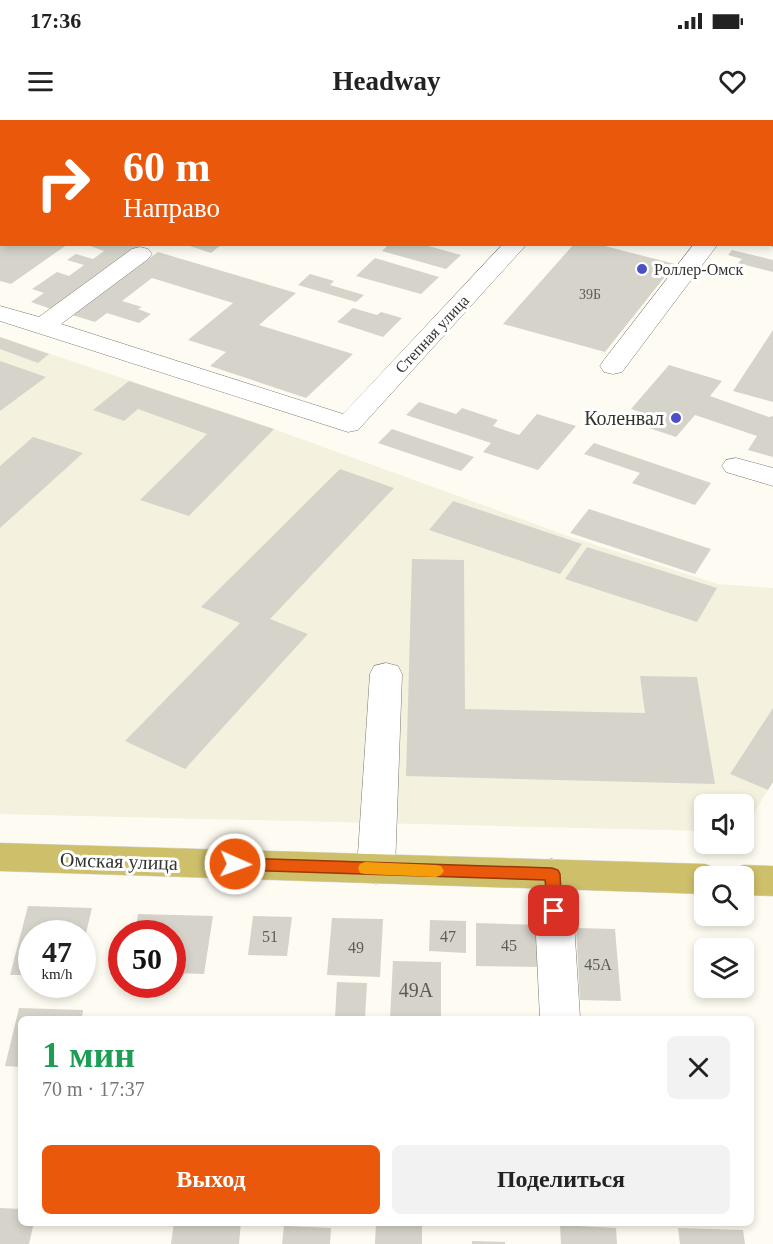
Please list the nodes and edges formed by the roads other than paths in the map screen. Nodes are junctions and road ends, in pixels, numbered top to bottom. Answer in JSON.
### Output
{"nodes":[{"id":1,"x":514,"y":246,"type":"edge"},
{"id":2,"x":705,"y":246,"type":"edge"},
{"id":3,"x":140,"y":254,"type":"dead end"},
{"id":4,"x":0,"y":313,"type":"edge"},
{"id":5,"x":43,"y":326,"type":"junction"},
{"id":6,"x":613,"y":366,"type":"dead end"},
{"id":7,"x":736,"y":466,"type":"dead end"},
{"id":8,"x":773,"y":477,"type":"edge"},
{"id":9,"x":386,"y":674,"type":"dead end"},
{"id":10,"x":0,"y":857,"type":"edge"},
{"id":11,"x":376,"y":869,"type":"junction"},
{"id":12,"x":552,"y":874,"type":"junction"},
{"id":13,"x":694,"y":879,"type":"edge"},
{"id":14,"x":754,"y":880,"type":"edge"},
{"id":15,"x":773,"y":881,"type":"edge"},
{"id":16,"x":560,"y":1016,"type":"edge"}],
"edges":[{"from":1,"to":5,"type":"street","name":"Степная улица"},
{"from":2,"to":6,"type":"street"},
{"from":3,"to":5,"type":"street"},
{"from":4,"to":5,"type":"street"},
{"from":7,"to":8,"type":"street"},
{"from":9,"to":11,"type":"street"},
{"from":10,"to":11,"type":"main road","name":"Омская улица"},
{"from":11,"to":12,"type":"main road","name":"Омская улица"},
{"from":12,"to":13,"type":"main road","name":"Омская улица"},
{"from":12,"to":16,"type":"street"},
{"from":14,"to":15,"type":"main road"}]}
